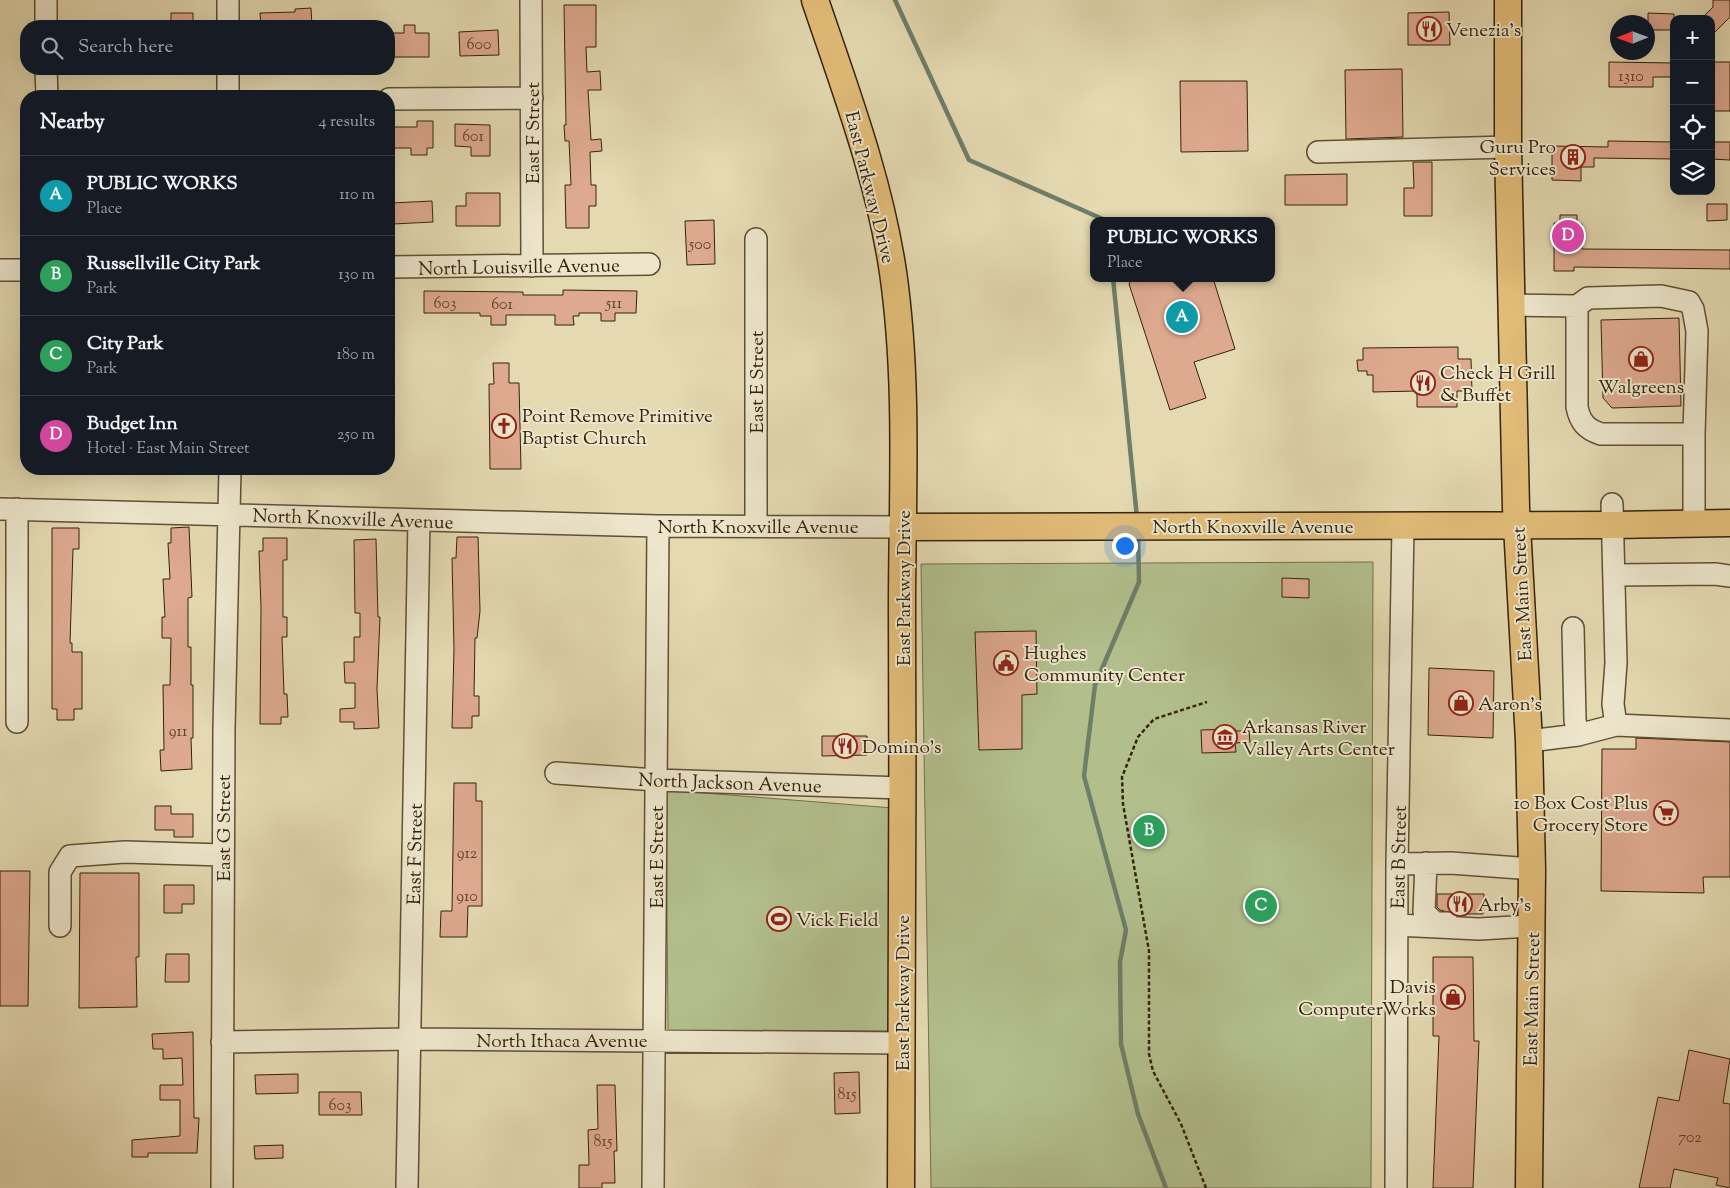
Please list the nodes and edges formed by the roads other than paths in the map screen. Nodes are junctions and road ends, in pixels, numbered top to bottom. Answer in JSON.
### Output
{"nodes":[{"id":1,"x":46,"y":0,"type":"edge"},
{"id":2,"x":228,"y":0,"type":"edge"},
{"id":3,"x":531,"y":0,"type":"edge"},
{"id":4,"x":815,"y":0,"type":"edge"},
{"id":5,"x":1508,"y":0,"type":"edge"},
{"id":6,"x":46,"y":20,"type":"edge"},
{"id":7,"x":228,"y":20,"type":"edge"},
{"id":8,"x":46,"y":75,"type":"edge"},
{"id":9,"x":228,"y":75,"type":"edge"},
{"id":10,"x":47,"y":90,"type":"edge"},
{"id":11,"x":228,"y":90,"type":"edge"},
{"id":12,"x":395,"y":98,"type":"edge"},
{"id":13,"x":532,"y":98,"type":"junction"},
{"id":14,"x":1508,"y":147,"type":"junction"},
{"id":15,"x":1318,"y":152,"type":"dead end"},
{"id":16,"x":756,"y":239,"type":"dead end"},
{"id":17,"x":649,"y":264,"type":"dead end"},
{"id":18,"x":532,"y":266,"type":"junction"},
{"id":19,"x":395,"y":267,"type":"edge"},
{"id":20,"x":0,"y":270,"type":"edge"},
{"id":21,"x":20,"y":270,"type":"edge"},
{"id":22,"x":1512,"y":305,"type":"junction"},
{"id":23,"x":1576,"y":306,"type":"junction"},
{"id":24,"x":1694,"y":434,"type":"junction"},
{"id":25,"x":230,"y":475,"type":"edge"},
{"id":26,"x":8,"y":509,"type":"edge"},
{"id":27,"x":229,"y":514,"type":"junction"},
{"id":28,"x":1612,"y":514,"type":"junction"},
{"id":29,"x":419,"y":520,"type":"junction"},
{"id":30,"x":1694,"y":523,"type":"junction"},
{"id":31,"x":1730,"y":523,"type":"edge"},
{"id":32,"x":1517,"y":525,"type":"junction"},
{"id":33,"x":658,"y":526,"type":"junction"},
{"id":34,"x":756,"y":526,"type":"junction"},
{"id":35,"x":902,"y":526,"type":"junction"},
{"id":36,"x":1403,"y":526,"type":"junction"},
{"id":37,"x":1615,"y":575,"type":"junction"},
{"id":38,"x":1730,"y":576,"type":"edge"},
{"id":39,"x":1573,"y":628,"type":"dead end"},
{"id":40,"x":17,"y":722,"type":"dead end"},
{"id":41,"x":1616,"y":725,"type":"junction"},
{"id":42,"x":1730,"y":730,"type":"edge"},
{"id":43,"x":1578,"y":735,"type":"junction"},
{"id":44,"x":1529,"y":741,"type":"junction"},
{"id":45,"x":556,"y":773,"type":"dead end"},
{"id":46,"x":656,"y":780,"type":"junction"},
{"id":47,"x":903,"y":788,"type":"junction"},
{"id":48,"x":223,"y":855,"type":"junction"},
{"id":49,"x":1426,"y":863,"type":"junction"},
{"id":50,"x":1397,"y":864,"type":"junction"},
{"id":51,"x":1532,"y":869,"type":"junction"},
{"id":52,"x":1397,"y":924,"type":"junction"},
{"id":53,"x":60,"y":926,"type":"dead end"},
{"id":54,"x":1532,"y":926,"type":"junction"},
{"id":55,"x":1485,"y":929,"type":"junction"},
{"id":56,"x":410,"y":1039,"type":"junction"},
{"id":57,"x":656,"y":1040,"type":"junction"},
{"id":58,"x":222,"y":1042,"type":"junction"},
{"id":59,"x":902,"y":1042,"type":"junction"},
{"id":60,"x":222,"y":1188,"type":"edge"},
{"id":61,"x":406,"y":1188,"type":"edge"},
{"id":62,"x":654,"y":1188,"type":"edge"},
{"id":63,"x":901,"y":1188,"type":"edge"},
{"id":64,"x":1396,"y":1188,"type":"edge"},
{"id":65,"x":1529,"y":1188,"type":"edge"}],
"edges":[{"from":1,"to":6,"type":"street"},
{"from":2,"to":7,"type":"street"},
{"from":3,"to":13,"type":"street","name":"East F Street"},
{"from":4,"to":35,"type":"main road","name":"East Parkway Drive"},
{"from":5,"to":14,"type":"main road","name":"East Main Street"},
{"from":8,"to":10,"type":"street"},
{"from":9,"to":11,"type":"street"},
{"from":12,"to":13,"type":"street"},
{"from":13,"to":18,"type":"street","name":"East F Street"},
{"from":14,"to":15,"type":"street"},
{"from":14,"to":22,"type":"main road","name":"East Main Street"},
{"from":16,"to":34,"type":"street","name":"East E Street"},
{"from":17,"to":18,"type":"street","name":"North Louisville Avenue"},
{"from":18,"to":19,"type":"street","name":"North Louisville Avenue"},
{"from":20,"to":21,"type":"street"},
{"from":22,"to":23,"type":"street"},
{"from":22,"to":32,"type":"main road","name":"East Main Street"},
{"from":23,"to":24,"type":"street"},
{"from":23,"to":24,"type":"street"},
{"from":24,"to":30,"type":"street"},
{"from":25,"to":27,"type":"street","name":"East G Street"},
{"from":26,"to":27,"type":"street","name":"North Knoxville Avenue"},
{"from":26,"to":40,"type":"street"},
{"from":27,"to":29,"type":"street","name":"North Knoxville Avenue"},
{"from":27,"to":48,"type":"street","name":"East G Street"},
{"from":28,"to":30,"type":"main road","name":"North Knoxville Avenue"},
{"from":28,"to":32,"type":"main road","name":"North Knoxville Avenue"},
{"from":28,"to":37,"type":"street"},
{"from":29,"to":33,"type":"street","name":"North Knoxville Avenue"},
{"from":29,"to":56,"type":"street","name":"East F Street"},
{"from":30,"to":31,"type":"main road","name":"North Knoxville Avenue"},
{"from":32,"to":36,"type":"main road","name":"North Knoxville Avenue"},
{"from":32,"to":44,"type":"main road","name":"East Main Street"},
{"from":33,"to":34,"type":"street","name":"North Knoxville Avenue"},
{"from":33,"to":46,"type":"street","name":"East E Street"},
{"from":34,"to":35,"type":"street","name":"North Knoxville Avenue"},
{"from":35,"to":36,"type":"main road","name":"North Knoxville Avenue"},
{"from":35,"to":47,"type":"main road","name":"East Parkway Drive"},
{"from":36,"to":50,"type":"street","name":"East B Street"},
{"from":37,"to":38,"type":"street"},
{"from":37,"to":41,"type":"street"},
{"from":39,"to":43,"type":"street"},
{"from":41,"to":42,"type":"street"},
{"from":41,"to":43,"type":"street"},
{"from":43,"to":44,"type":"street"},
{"from":44,"to":51,"type":"main road","name":"East Main Street"},
{"from":45,"to":46,"type":"street","name":"North Jackson Avenue"},
{"from":46,"to":47,"type":"street","name":"North Jackson Avenue"},
{"from":46,"to":57,"type":"street","name":"East E Street"},
{"from":47,"to":59,"type":"main road","name":"East Parkway Drive"},
{"from":48,"to":53,"type":"street"},
{"from":48,"to":58,"type":"street","name":"East G Street"},
{"from":49,"to":50,"type":"street"},
{"from":49,"to":51,"type":"street"},
{"from":49,"to":55,"type":"street"},
{"from":50,"to":52,"type":"street","name":"East B Street"},
{"from":51,"to":54,"type":"main road","name":"East Main Street"},
{"from":52,"to":55,"type":"street"},
{"from":52,"to":64,"type":"street","name":"East B Street"},
{"from":54,"to":55,"type":"street"},
{"from":54,"to":65,"type":"main road","name":"East Main Street"},
{"from":56,"to":57,"type":"street","name":"North Ithaca Avenue"},
{"from":56,"to":58,"type":"street","name":"North Ithaca Avenue"},
{"from":56,"to":61,"type":"street","name":"East F Street"},
{"from":57,"to":59,"type":"street","name":"North Ithaca Avenue"},
{"from":57,"to":62,"type":"street","name":"East E Street"},
{"from":58,"to":60,"type":"street","name":"East G Street"},
{"from":59,"to":63,"type":"main road","name":"East Parkway Drive"}]}
